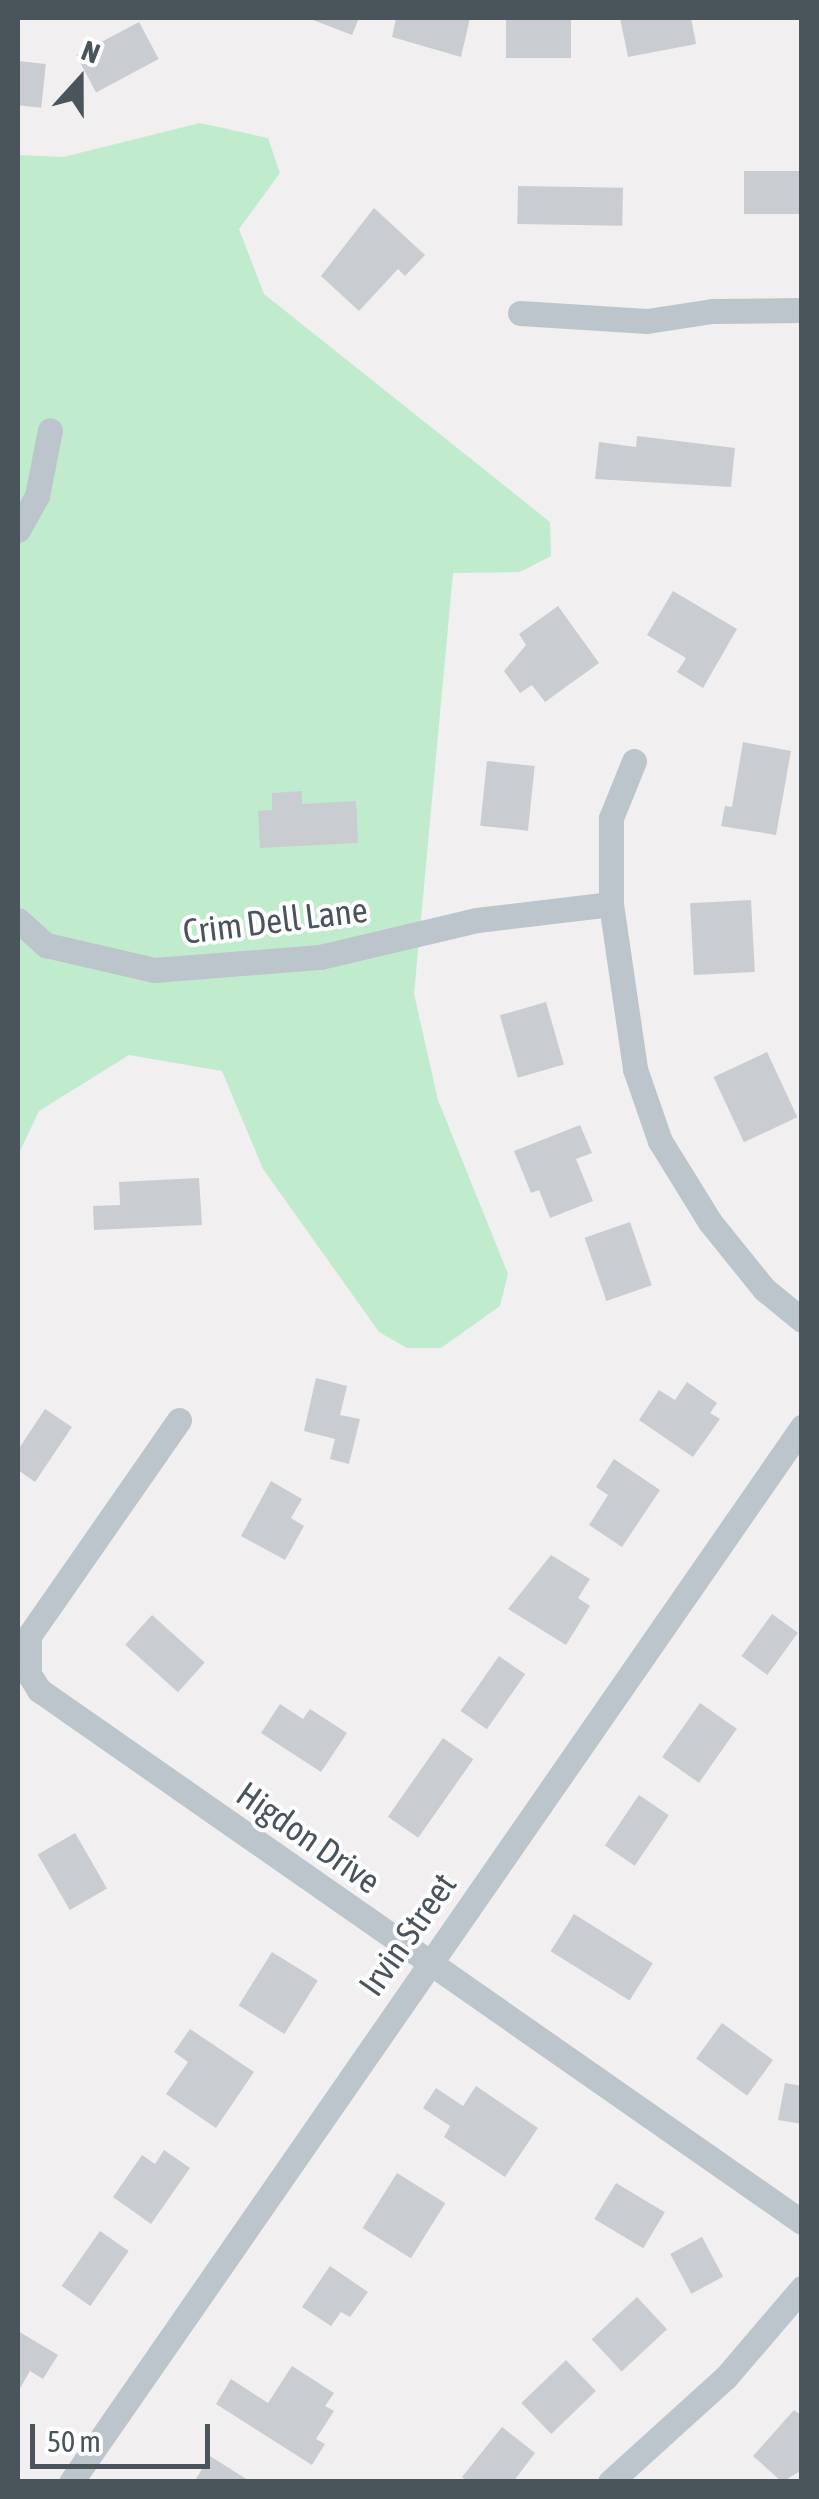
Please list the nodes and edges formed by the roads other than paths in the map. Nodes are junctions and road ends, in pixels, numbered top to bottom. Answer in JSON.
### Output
{"nodes":[{"id":1,"x":802,"y":310,"type":"edge"},
{"id":2,"x":520,"y":313,"type":"dead end"},
{"id":3,"x":50,"y":430,"type":"dead end"},
{"id":4,"x":18,"y":530,"type":"edge"},
{"id":5,"x":634,"y":762,"type":"dead end"},
{"id":6,"x":611,"y":904,"type":"junction"},
{"id":7,"x":18,"y":920,"type":"edge"},
{"id":8,"x":802,"y":1320,"type":"edge"},
{"id":9,"x":179,"y":1420,"type":"dead end"},
{"id":10,"x":802,"y":1428,"type":"edge"},
{"id":11,"x":428,"y":1964,"type":"junction"},
{"id":12,"x":802,"y":2222,"type":"edge"},
{"id":13,"x":802,"y":2288,"type":"edge"},
{"id":14,"x":71,"y":2482,"type":"edge"},
{"id":15,"x":610,"y":2482,"type":"edge"}],
"edges":[{"from":1,"to":2,"type":"street"},
{"from":3,"to":4,"type":"street"},
{"from":5,"to":6,"type":"street"},
{"from":6,"to":7,"type":"street","name":"Crim Dell Lane"},
{"from":6,"to":8,"type":"street"},
{"from":9,"to":11,"type":"street","name":"Higdon Drive"},
{"from":10,"to":11,"type":"street","name":"Irvin Street"},
{"from":11,"to":12,"type":"street","name":"Higdon Drive"},
{"from":11,"to":14,"type":"street","name":"Irvin Street"},
{"from":13,"to":15,"type":"street"}]}
